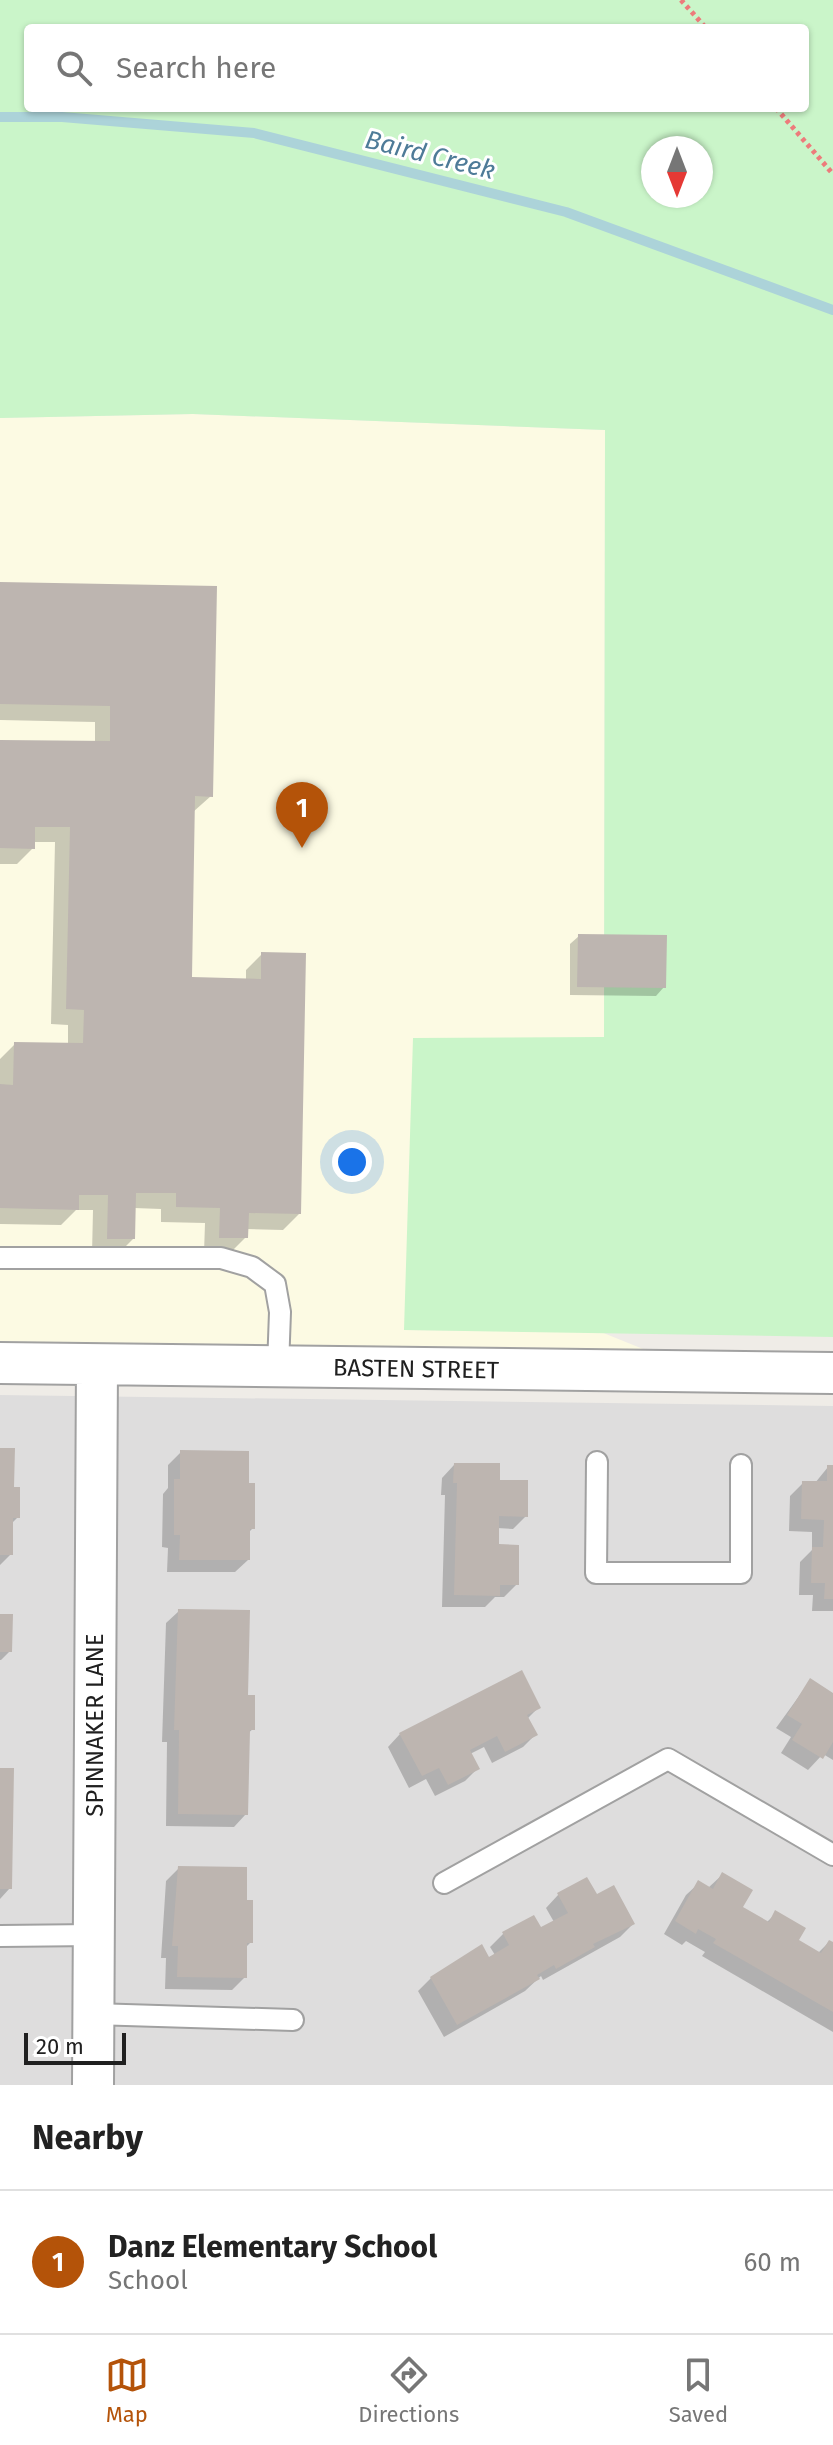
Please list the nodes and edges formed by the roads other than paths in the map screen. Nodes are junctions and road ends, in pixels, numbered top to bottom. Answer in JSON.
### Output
{"nodes":[{"id":1,"x":0,"y":1258,"type":"edge"},
{"id":2,"x":0,"y":1363,"type":"edge"},
{"id":3,"x":97,"y":1365,"type":"junction"},
{"id":4,"x":278,"y":1367,"type":"junction"},
{"id":5,"x":833,"y":1373,"type":"edge"},
{"id":6,"x":597,"y":1462,"type":"dead end"},
{"id":7,"x":741,"y":1465,"type":"dead end"},
{"id":8,"x":833,"y":1855,"type":"edge"},
{"id":9,"x":444,"y":1883,"type":"dead end"},
{"id":10,"x":94,"y":1935,"type":"junction"},
{"id":11,"x":0,"y":1936,"type":"edge"},
{"id":12,"x":93,"y":2014,"type":"junction"},
{"id":13,"x":293,"y":2020,"type":"dead end"},
{"id":14,"x":93,"y":2085,"type":"edge"}],
"edges":[{"from":1,"to":4,"type":"lane"},
{"from":2,"to":3,"type":"street","name":"BASTEN STREET"},
{"from":3,"to":4,"type":"street","name":"BASTEN STREET"},
{"from":3,"to":10,"type":"street","name":"SPINNAKER LANE"},
{"from":4,"to":5,"type":"street","name":"BASTEN STREET"},
{"from":6,"to":7,"type":"lane"},
{"from":8,"to":9,"type":"lane"},
{"from":10,"to":11,"type":"lane"},
{"from":10,"to":12,"type":"street","name":"SPINNAKER LANE"},
{"from":12,"to":13,"type":"lane"},
{"from":12,"to":14,"type":"street","name":"SPINNAKER LANE"}]}
